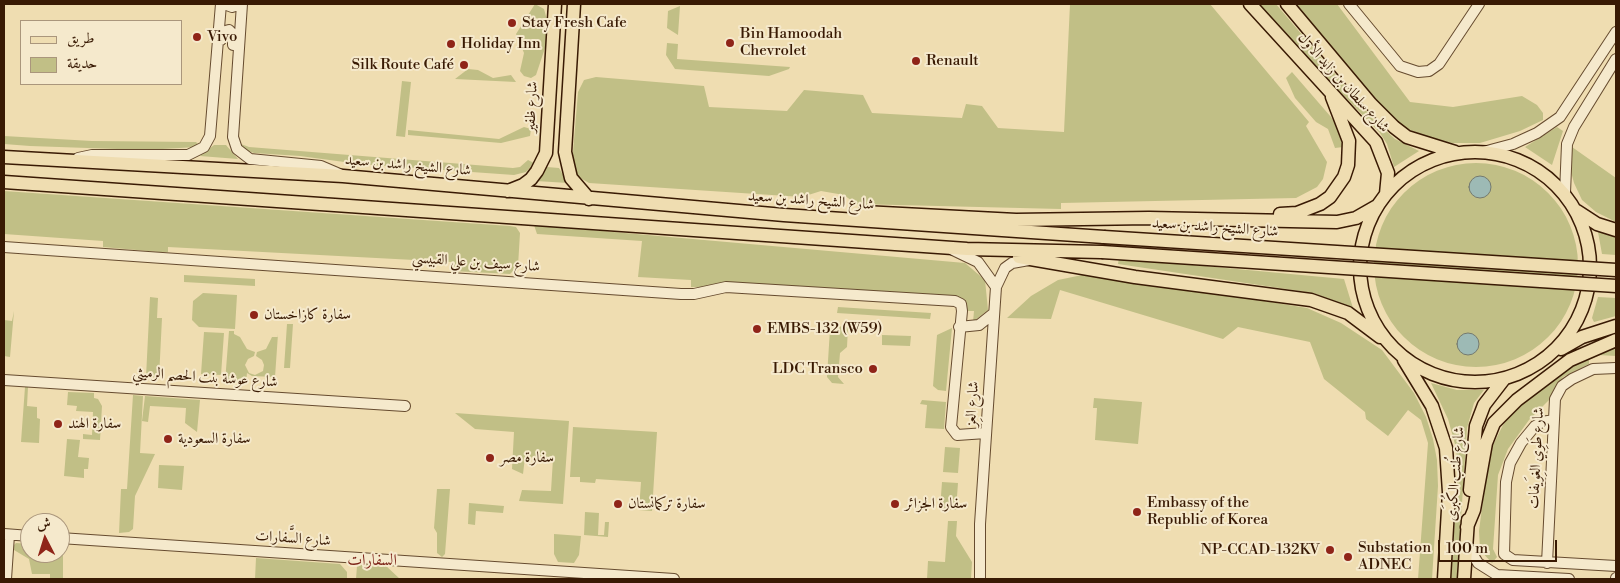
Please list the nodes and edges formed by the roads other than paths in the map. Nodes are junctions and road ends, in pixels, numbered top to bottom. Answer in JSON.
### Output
{"nodes":[{"id":1,"x":222,"y":4,"type":"edge"},
{"id":2,"x":242,"y":4,"type":"edge"},
{"id":3,"x":555,"y":4,"type":"edge"},
{"id":4,"x":574,"y":4,"type":"edge"},
{"id":5,"x":1250,"y":4,"type":"edge"},
{"id":6,"x":1287,"y":4,"type":"edge"},
{"id":7,"x":1349,"y":4,"type":"edge"},
{"id":8,"x":1479,"y":4,"type":"edge"},
{"id":9,"x":1616,"y":32,"type":"edge"},
{"id":10,"x":1616,"y":59,"type":"edge"},
{"id":11,"x":216,"y":81,"type":"junction"},
{"id":12,"x":235,"y":83,"type":"junction"},
{"id":13,"x":1331,"y":92,"type":"junction"},
{"id":14,"x":1482,"y":152,"type":"junction"},
{"id":15,"x":1458,"y":153,"type":"junction"},
{"id":16,"x":4,"y":157,"type":"edge"},
{"id":17,"x":72,"y":161,"type":"junction"},
{"id":18,"x":343,"y":176,"type":"junction"},
{"id":19,"x":4,"y":182,"type":"edge"},
{"id":20,"x":505,"y":191,"type":"junction"},
{"id":21,"x":1564,"y":193,"type":"junction"},
{"id":22,"x":1386,"y":194,"type":"junction"},
{"id":23,"x":589,"y":199,"type":"junction"},
{"id":24,"x":1377,"y":206,"type":"junction"},
{"id":25,"x":1577,"y":211,"type":"junction"},
{"id":26,"x":784,"y":215,"type":"junction"},
{"id":27,"x":1238,"y":221,"type":"junction"},
{"id":28,"x":1616,"y":230,"type":"edge"},
{"id":29,"x":946,"y":246,"type":"junction"},
{"id":30,"x":4,"y":247,"type":"edge"},
{"id":31,"x":967,"y":249,"type":"junction"},
{"id":32,"x":1035,"y":259,"type":"junction"},
{"id":33,"x":1616,"y":270,"type":"edge"},
{"id":34,"x":1616,"y":286,"type":"edge"},
{"id":35,"x":996,"y":287,"type":"junction"},
{"id":36,"x":994,"y":313,"type":"junction"},
{"id":37,"x":960,"y":322,"type":"junction"},
{"id":38,"x":1616,"y":326,"type":"edge"},
{"id":39,"x":1616,"y":340,"type":"edge"},
{"id":40,"x":1389,"y":345,"type":"junction"},
{"id":41,"x":1399,"y":354,"type":"junction"},
{"id":42,"x":1550,"y":355,"type":"junction"},
{"id":43,"x":1616,"y":368,"type":"edge"},
{"id":44,"x":1504,"y":379,"type":"junction"},
{"id":45,"x":4,"y":380,"type":"edge"},
{"id":46,"x":405,"y":406,"type":"dead end"},
{"id":47,"x":1554,"y":420,"type":"junction"},
{"id":48,"x":986,"y":433,"type":"junction"},
{"id":49,"x":980,"y":524,"type":"junction"},
{"id":50,"x":1468,"y":527,"type":"junction"},
{"id":51,"x":6,"y":534,"type":"edge"},
{"id":52,"x":20,"y":535,"type":"edge"},
{"id":53,"x":70,"y":539,"type":"edge"},
{"id":54,"x":1466,"y":544,"type":"junction"},
{"id":55,"x":1547,"y":563,"type":"junction"},
{"id":56,"x":1616,"y":566,"type":"edge"},
{"id":57,"x":1529,"y":578,"type":"edge"},
{"id":58,"x":6,"y":579,"type":"edge"},
{"id":59,"x":674,"y":579,"type":"edge"},
{"id":60,"x":974,"y":579,"type":"edge"},
{"id":61,"x":980,"y":579,"type":"edge"},
{"id":62,"x":1444,"y":579,"type":"edge"},
{"id":63,"x":1464,"y":579,"type":"edge"},
{"id":64,"x":1569,"y":579,"type":"edge"}],
"edges":[{"from":1,"to":2,"type":"street"},
{"from":1,"to":11,"type":"street"},
{"from":2,"to":12,"type":"street"},
{"from":3,"to":20,"type":"main road","name":"شارع ظفير"},
{"from":4,"to":23,"type":"main road"},
{"from":5,"to":13,"type":"main road","name":"شارع سلطان بن زايد الأول"},
{"from":6,"to":15,"type":"main road","name":"شارع سلطان بن زايد الأول"},
{"from":7,"to":8,"type":"street"},
{"from":9,"to":14,"type":"street"},
{"from":10,"to":21,"type":"street"},
{"from":11,"to":12,"type":"street"},
{"from":11,"to":17,"type":"street"},
{"from":12,"to":18,"type":"street"},
{"from":13,"to":22,"type":"main road","name":"شارع سلطان بن زايد الأول"},
{"from":13,"to":27,"type":"main road"},
{"from":14,"to":15,"type":"main road"},
{"from":14,"to":21,"type":"main road"},
{"from":15,"to":22,"type":"main road"},
{"from":16,"to":17,"type":"main road","name":"شارع الشيخ راشد بن سعيد"},
{"from":17,"to":18,"type":"main road","name":"شارع الشيخ راشد بن سعيد"},
{"from":18,"to":20,"type":"main road","name":"شارع الشيخ راشد بن سعيد"},
{"from":19,"to":29,"type":"main road","name":"شارع الشيخ راشد بن سعيد"},
{"from":20,"to":23,"type":"main road","name":"شارع الشيخ راشد بن سعيد"},
{"from":21,"to":25,"type":"main road"},
{"from":22,"to":24,"type":"main road"},
{"from":23,"to":26,"type":"main road","name":"شارع الشيخ راشد بن سعيد"},
{"from":24,"to":27,"type":"main road"},
{"from":24,"to":40,"type":"main road"},
{"from":25,"to":28,"type":"main road"},
{"from":25,"to":42,"type":"main road"},
{"from":26,"to":27,"type":"main road"},
{"from":26,"to":33,"type":"main road","name":"شارع الشيخ راشد بن سعيد","bridge":true},
{"from":29,"to":31,"type":"main road","name":"شارع الشيخ راشد بن سعيد"},
{"from":29,"to":35,"type":"street"},
{"from":30,"to":37,"type":"street","name":"شارع سيف بن علي القبيسي"},
{"from":31,"to":32,"type":"main road"},
{"from":31,"to":34,"type":"main road","name":"شارع الشيخ راشد بن سعيد","bridge":true},
{"from":32,"to":35,"type":"street","name":"شارع العِز"},
{"from":32,"to":40,"type":"main road"},
{"from":35,"to":36,"type":"street","name":"شارع العِز"},
{"from":36,"to":37,"type":"street"},
{"from":36,"to":48,"type":"street","name":"شارع العِز"},
{"from":37,"to":48,"type":"street"},
{"from":38,"to":42,"type":"main road"},
{"from":39,"to":50,"type":"main road"},
{"from":40,"to":41,"type":"main road"},
{"from":41,"to":44,"type":"main road"},
{"from":41,"to":62,"type":"main road","name":"شارع طُنب الكُبرَى"},
{"from":42,"to":44,"type":"main road"},
{"from":43,"to":47,"type":"street","name":"شارع طَوِي الغِوَيفات"},
{"from":44,"to":50,"type":"main road","name":"شارع طُنب الكُبرَى"},
{"from":45,"to":46,"type":"street","name":"شارع عوشة بنت الحصم الرميثي"},
{"from":47,"to":55,"type":"street","name":"شارع طَوِي الغِوَيفات"},
{"from":47,"to":55,"type":"street"},
{"from":48,"to":49,"type":"street","name":"شارع العِز"},
{"from":49,"to":60,"type":"street","name":"شارع العِز"},
{"from":49,"to":61,"type":"street","name":"شارع العِز"},
{"from":50,"to":54,"type":"main road","name":"شارع طُنب الكُبرَى"},
{"from":51,"to":52,"type":"street"},
{"from":51,"to":58,"type":"street"},
{"from":53,"to":59,"type":"street","name":"شارع السَّفارات"},
{"from":54,"to":57,"type":"street"},
{"from":54,"to":63,"type":"main road","name":"شارع طُنب الكُبرَى"},
{"from":55,"to":56,"type":"street"},
{"from":57,"to":64,"type":"street"}]}
